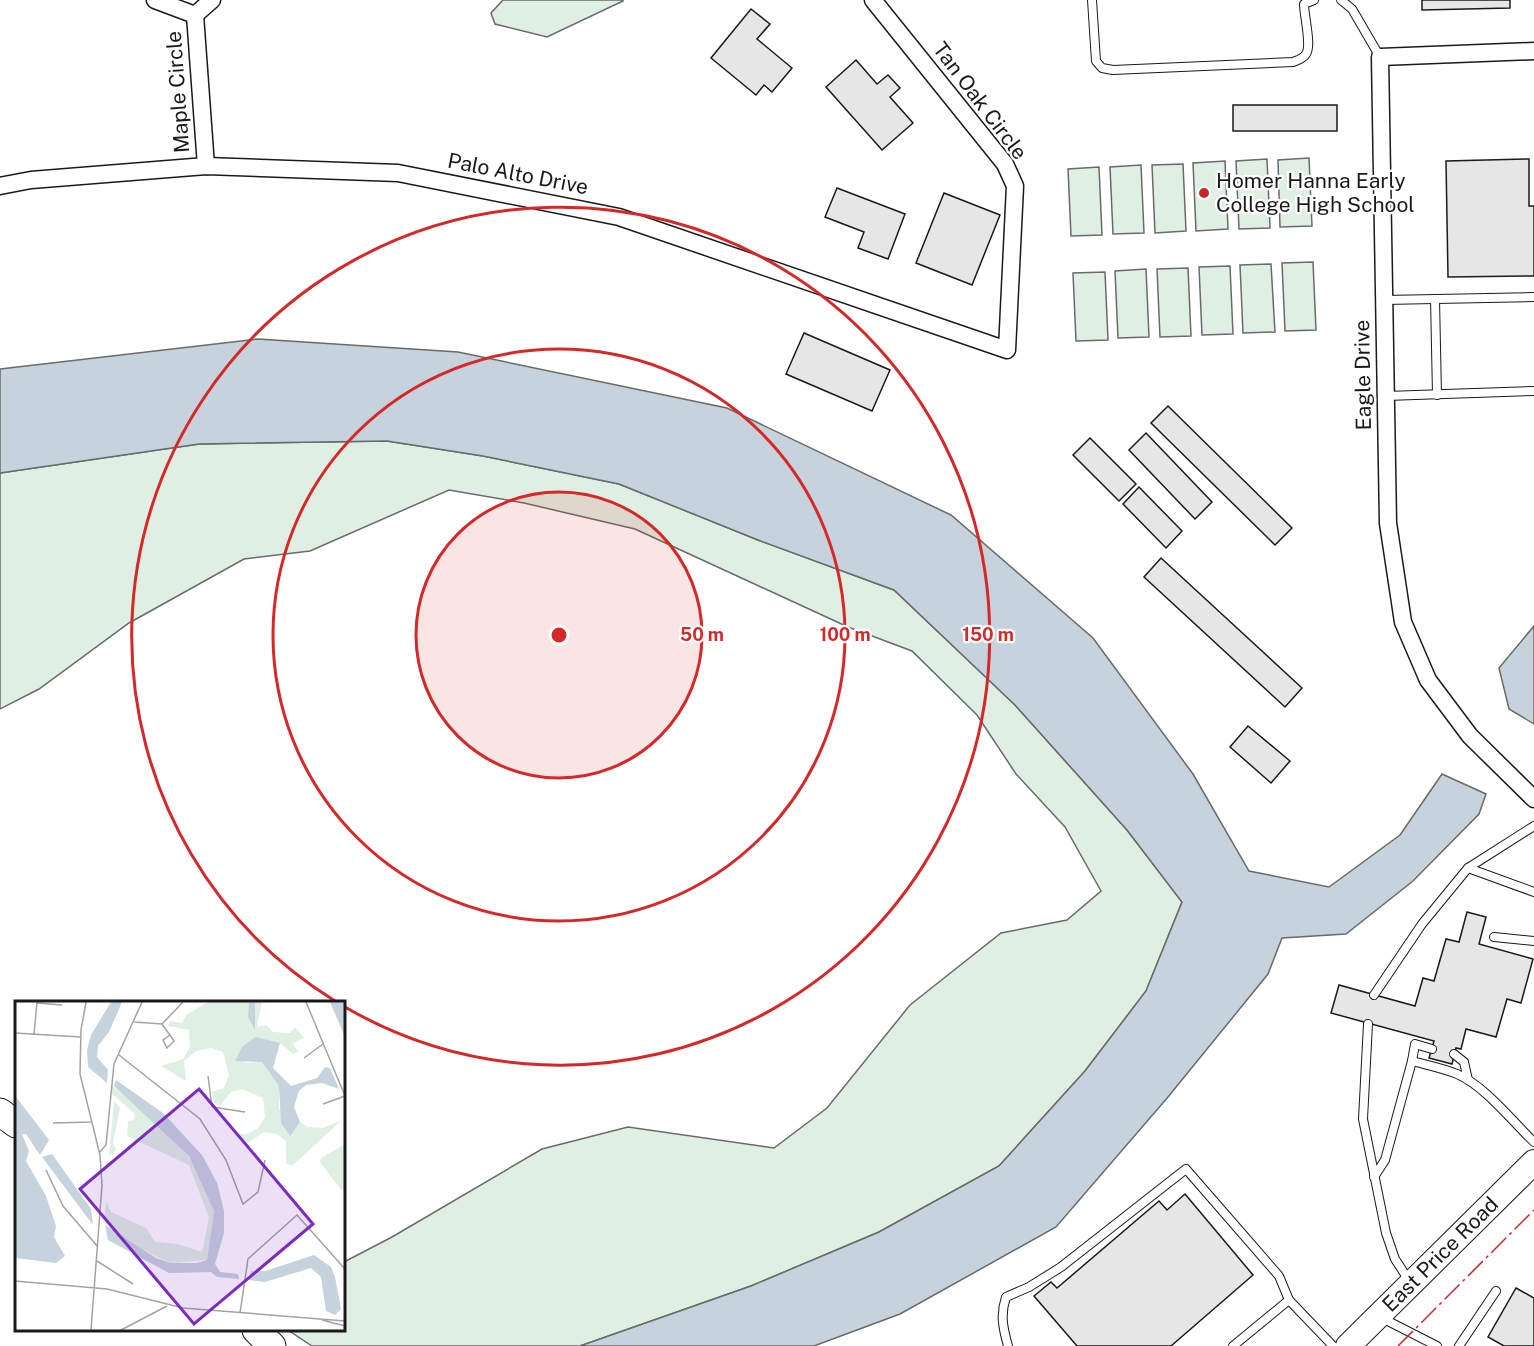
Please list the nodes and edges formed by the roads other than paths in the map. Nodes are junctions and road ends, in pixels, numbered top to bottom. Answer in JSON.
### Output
{"nodes":[{"id":1,"x":155,"y":0,"type":"edge"},
{"id":2,"x":212,"y":0,"type":"edge"},
{"id":3,"x":873,"y":0,"type":"edge"},
{"id":4,"x":1092,"y":0,"type":"edge"},
{"id":5,"x":1314,"y":0,"type":"edge"},
{"id":6,"x":1341,"y":0,"type":"edge"},
{"id":7,"x":1356,"y":0,"type":"edge"},
{"id":8,"x":1352,"y":9,"type":"junction"},
{"id":9,"x":195,"y":15,"type":"junction"},
{"id":10,"x":1534,"y":51,"type":"edge"},
{"id":11,"x":1380,"y":57,"type":"junction"},
{"id":12,"x":206,"y":166,"type":"junction"},
{"id":13,"x":0,"y":186,"type":"edge"},
{"id":14,"x":1534,"y":297,"type":"edge"},
{"id":15,"x":1435,"y":299,"type":"junction"},
{"id":16,"x":1384,"y":300,"type":"junction"},
{"id":17,"x":1007,"y":350,"type":"joint"},
{"id":18,"x":1534,"y":391,"type":"edge"},
{"id":19,"x":1437,"y":394,"type":"junction"},
{"id":20,"x":1386,"y":396,"type":"junction"},
{"id":21,"x":1534,"y":799,"type":"edge"},
{"id":22,"x":1534,"y":826,"type":"edge"},
{"id":23,"x":1468,"y":868,"type":"junction"},
{"id":24,"x":1534,"y":892,"type":"edge"},
{"id":25,"x":1494,"y":937,"type":"dead end"},
{"id":26,"x":1534,"y":941,"type":"edge"},
{"id":27,"x":1374,"y":995,"type":"dead end"},
{"id":28,"x":1368,"y":1024,"type":"dead end"},
{"id":29,"x":1432,"y":1049,"type":"dead end"},
{"id":30,"x":1454,"y":1054,"type":"dead end"},
{"id":31,"x":1412,"y":1061,"type":"junction"},
{"id":32,"x":1468,"y":1080,"type":"junction"},
{"id":33,"x":0,"y":1112,"type":"edge"},
{"id":34,"x":15,"y":1123,"type":"edge"},
{"id":35,"x":1534,"y":1142,"type":"edge"},
{"id":36,"x":1534,"y":1162,"type":"edge"},
{"id":37,"x":1374,"y":1177,"type":"junction"},
{"id":38,"x":1412,"y":1285,"type":"junction"},
{"id":39,"x":1496,"y":1291,"type":"dead end"},
{"id":40,"x":1289,"y":1300,"type":"junction"},
{"id":41,"x":1379,"y":1317,"type":"junction"},
{"id":42,"x":258,"y":1331,"type":"edge"},
{"id":43,"x":272,"y":1346,"type":"edge"},
{"id":44,"x":1008,"y":1346,"type":"edge"},
{"id":45,"x":1233,"y":1346,"type":"edge"},
{"id":46,"x":1334,"y":1346,"type":"edge"},
{"id":47,"x":1348,"y":1346,"type":"edge"},
{"id":48,"x":1437,"y":1346,"type":"edge"},
{"id":49,"x":1460,"y":1346,"type":"edge"}],
"edges":[{"from":1,"to":9,"type":"street"},
{"from":2,"to":9,"type":"street"},
{"from":3,"to":17,"type":"street","name":"Tan Oak Circle"},
{"from":4,"to":5,"type":"lane"},
{"from":6,"to":8,"type":"lane"},
{"from":7,"to":8,"type":"lane"},
{"from":8,"to":11,"type":"lane"},
{"from":9,"to":12,"type":"street","name":"Maple Circle"},
{"from":10,"to":11,"type":"street"},
{"from":11,"to":16,"type":"street","name":"Eagle Drive"},
{"from":12,"to":13,"type":"street","name":"Palo Alto Drive"},
{"from":12,"to":17,"type":"street","name":"Palo Alto Drive"},
{"from":14,"to":15,"type":"lane"},
{"from":15,"to":16,"type":"lane"},
{"from":15,"to":19,"type":"lane"},
{"from":16,"to":20,"type":"street","name":"Eagle Drive"},
{"from":18,"to":19,"type":"lane"},
{"from":19,"to":20,"type":"lane"},
{"from":20,"to":21,"type":"street","name":"Eagle Drive"},
{"from":22,"to":23,"type":"lane"},
{"from":23,"to":24,"type":"lane"},
{"from":23,"to":27,"type":"lane"},
{"from":25,"to":26,"type":"lane"},
{"from":28,"to":37,"type":"lane"},
{"from":29,"to":31,"type":"lane"},
{"from":30,"to":32,"type":"lane"},
{"from":31,"to":32,"type":"lane"},
{"from":31,"to":37,"type":"lane"},
{"from":32,"to":35,"type":"lane"},
{"from":33,"to":34,"type":"main road"},
{"from":36,"to":38,"type":"main road","name":"East Price Road"},
{"from":37,"to":38,"type":"lane"},
{"from":38,"to":41,"type":"main road","name":"East Price Road"},
{"from":39,"to":49,"type":"lane"},
{"from":40,"to":44,"type":"lane"},
{"from":40,"to":45,"type":"lane"},
{"from":40,"to":46,"type":"lane"},
{"from":41,"to":47,"type":"main road","name":"East Price Road"},
{"from":41,"to":48,"type":"lane"},
{"from":42,"to":43,"type":"main road"}]}
